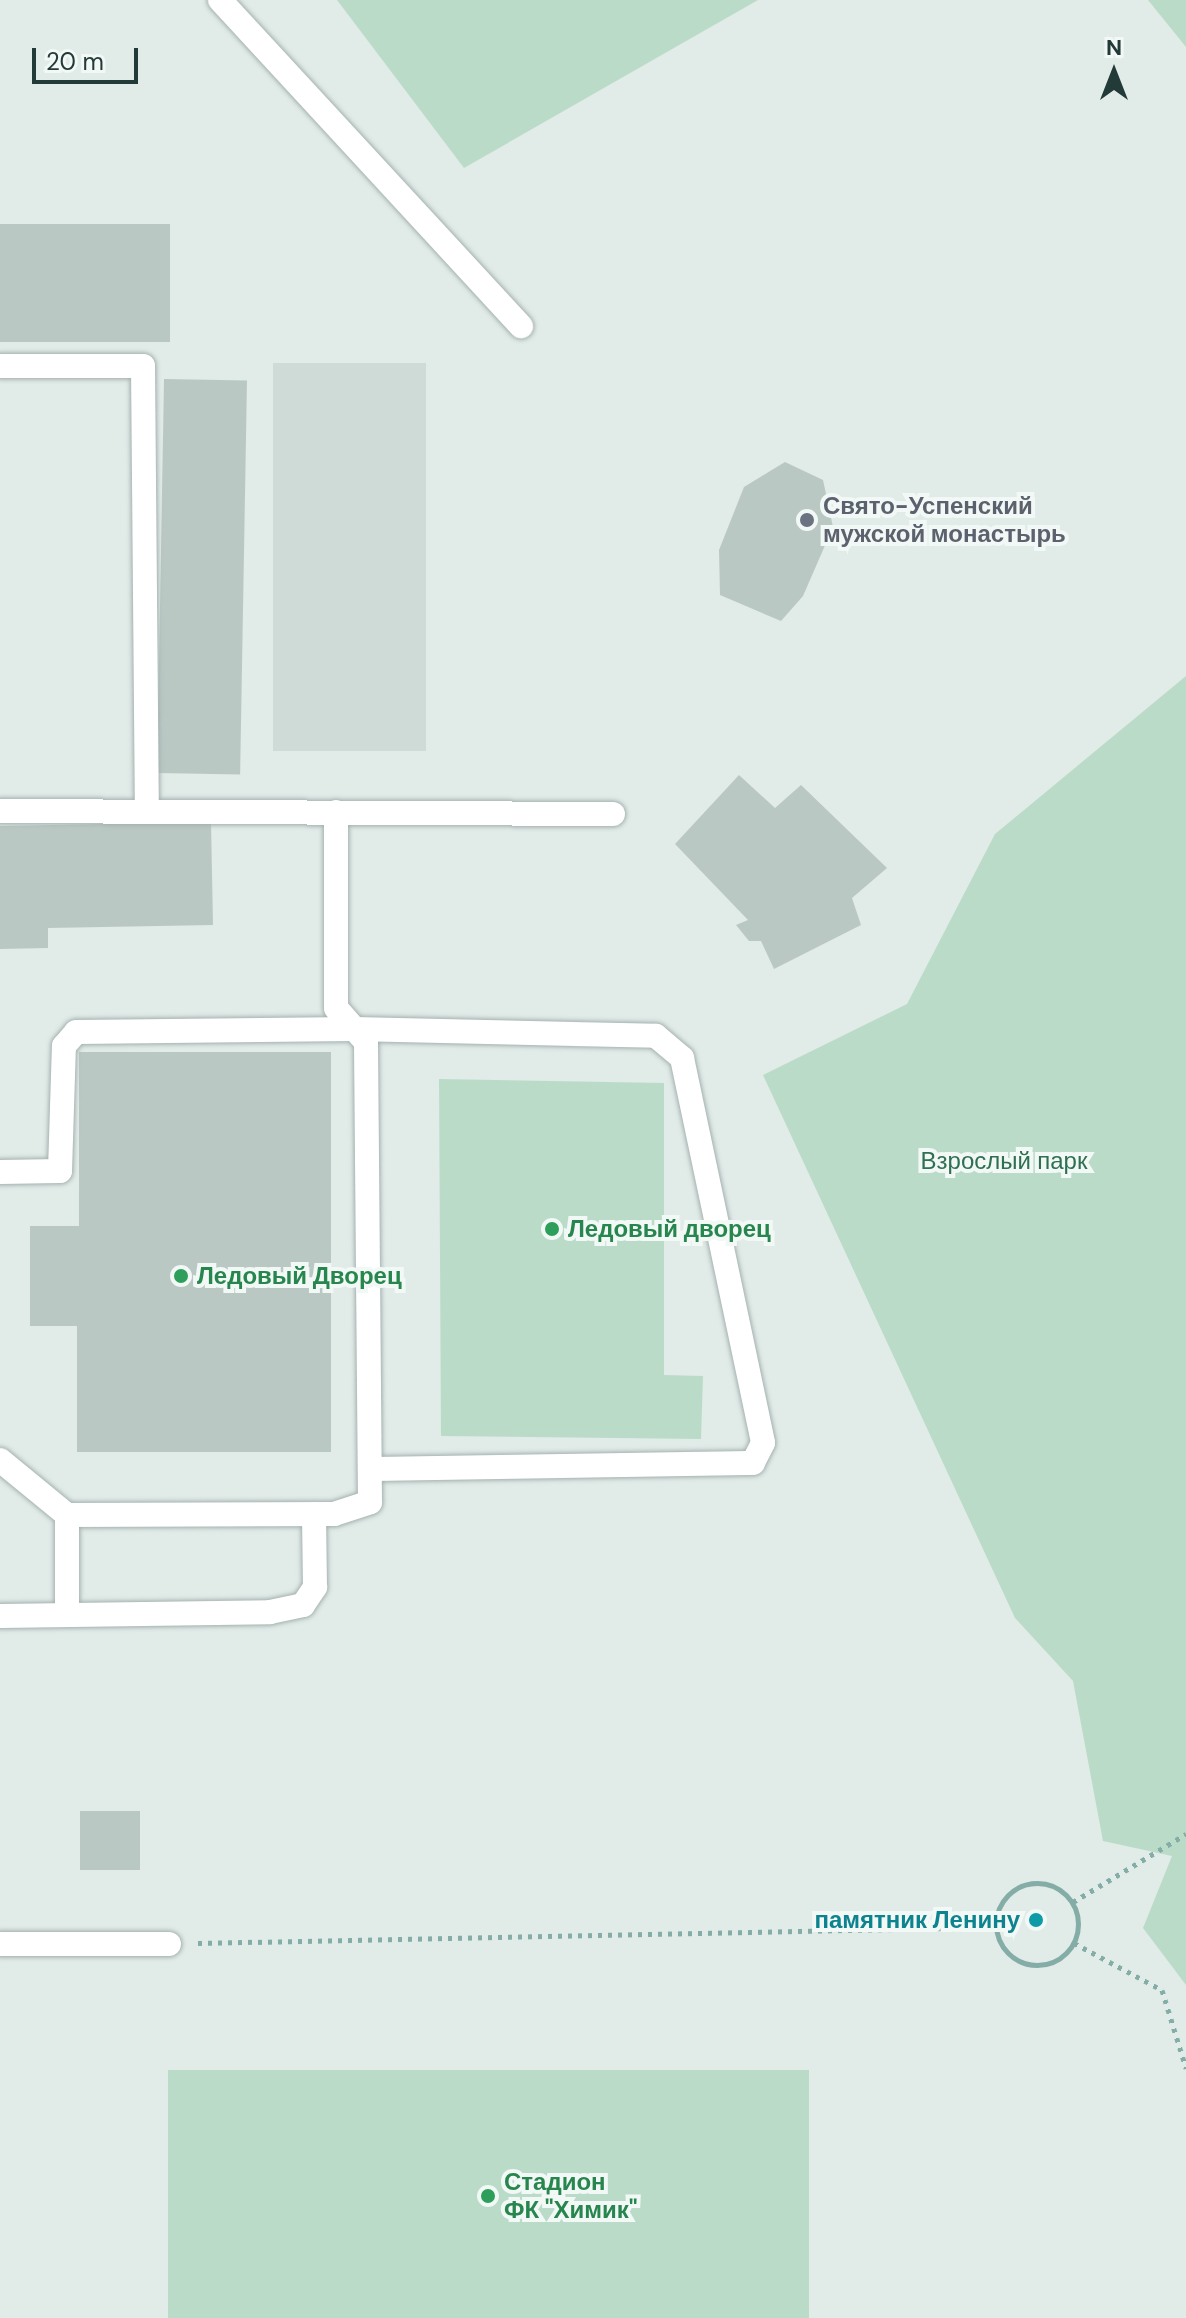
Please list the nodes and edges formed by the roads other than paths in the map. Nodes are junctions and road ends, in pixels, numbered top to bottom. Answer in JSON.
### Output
{"nodes":[{"id":1,"x":220,"y":0,"type":"edge"},
{"id":2,"x":521,"y":326,"type":"dead end"},
{"id":3,"x":0,"y":366,"type":"edge"},
{"id":4,"x":0,"y":811,"type":"edge"},
{"id":5,"x":147,"y":811,"type":"junction"},
{"id":6,"x":336,"y":812,"type":"junction"},
{"id":7,"x":613,"y":814,"type":"dead end"},
{"id":8,"x":354,"y":1029,"type":"junction"},
{"id":9,"x":0,"y":1172,"type":"edge"},
{"id":10,"x":0,"y":1460,"type":"edge"},
{"id":11,"x":370,"y":1469,"type":"junction"},
{"id":12,"x":314,"y":1514,"type":"junction"},
{"id":13,"x":67,"y":1515,"type":"junction"},
{"id":14,"x":67,"y":1615,"type":"junction"},
{"id":15,"x":0,"y":1616,"type":"edge"},
{"id":16,"x":0,"y":1944,"type":"edge"},
{"id":17,"x":169,"y":1944,"type":"road end"}],
"edges":[{"from":1,"to":2,"type":"street"},
{"from":3,"to":5,"type":"street"},
{"from":4,"to":5,"type":"street"},
{"from":5,"to":6,"type":"street"},
{"from":6,"to":7,"type":"street"},
{"from":6,"to":8,"type":"street"},
{"from":8,"to":9,"type":"street"},
{"from":8,"to":11,"type":"street"},
{"from":8,"to":11,"type":"street"},
{"from":10,"to":13,"type":"street"},
{"from":11,"to":12,"type":"street"},
{"from":12,"to":13,"type":"street"},
{"from":12,"to":14,"type":"street"},
{"from":13,"to":14,"type":"street"},
{"from":14,"to":15,"type":"street"},
{"from":16,"to":17,"type":"street"}]}
